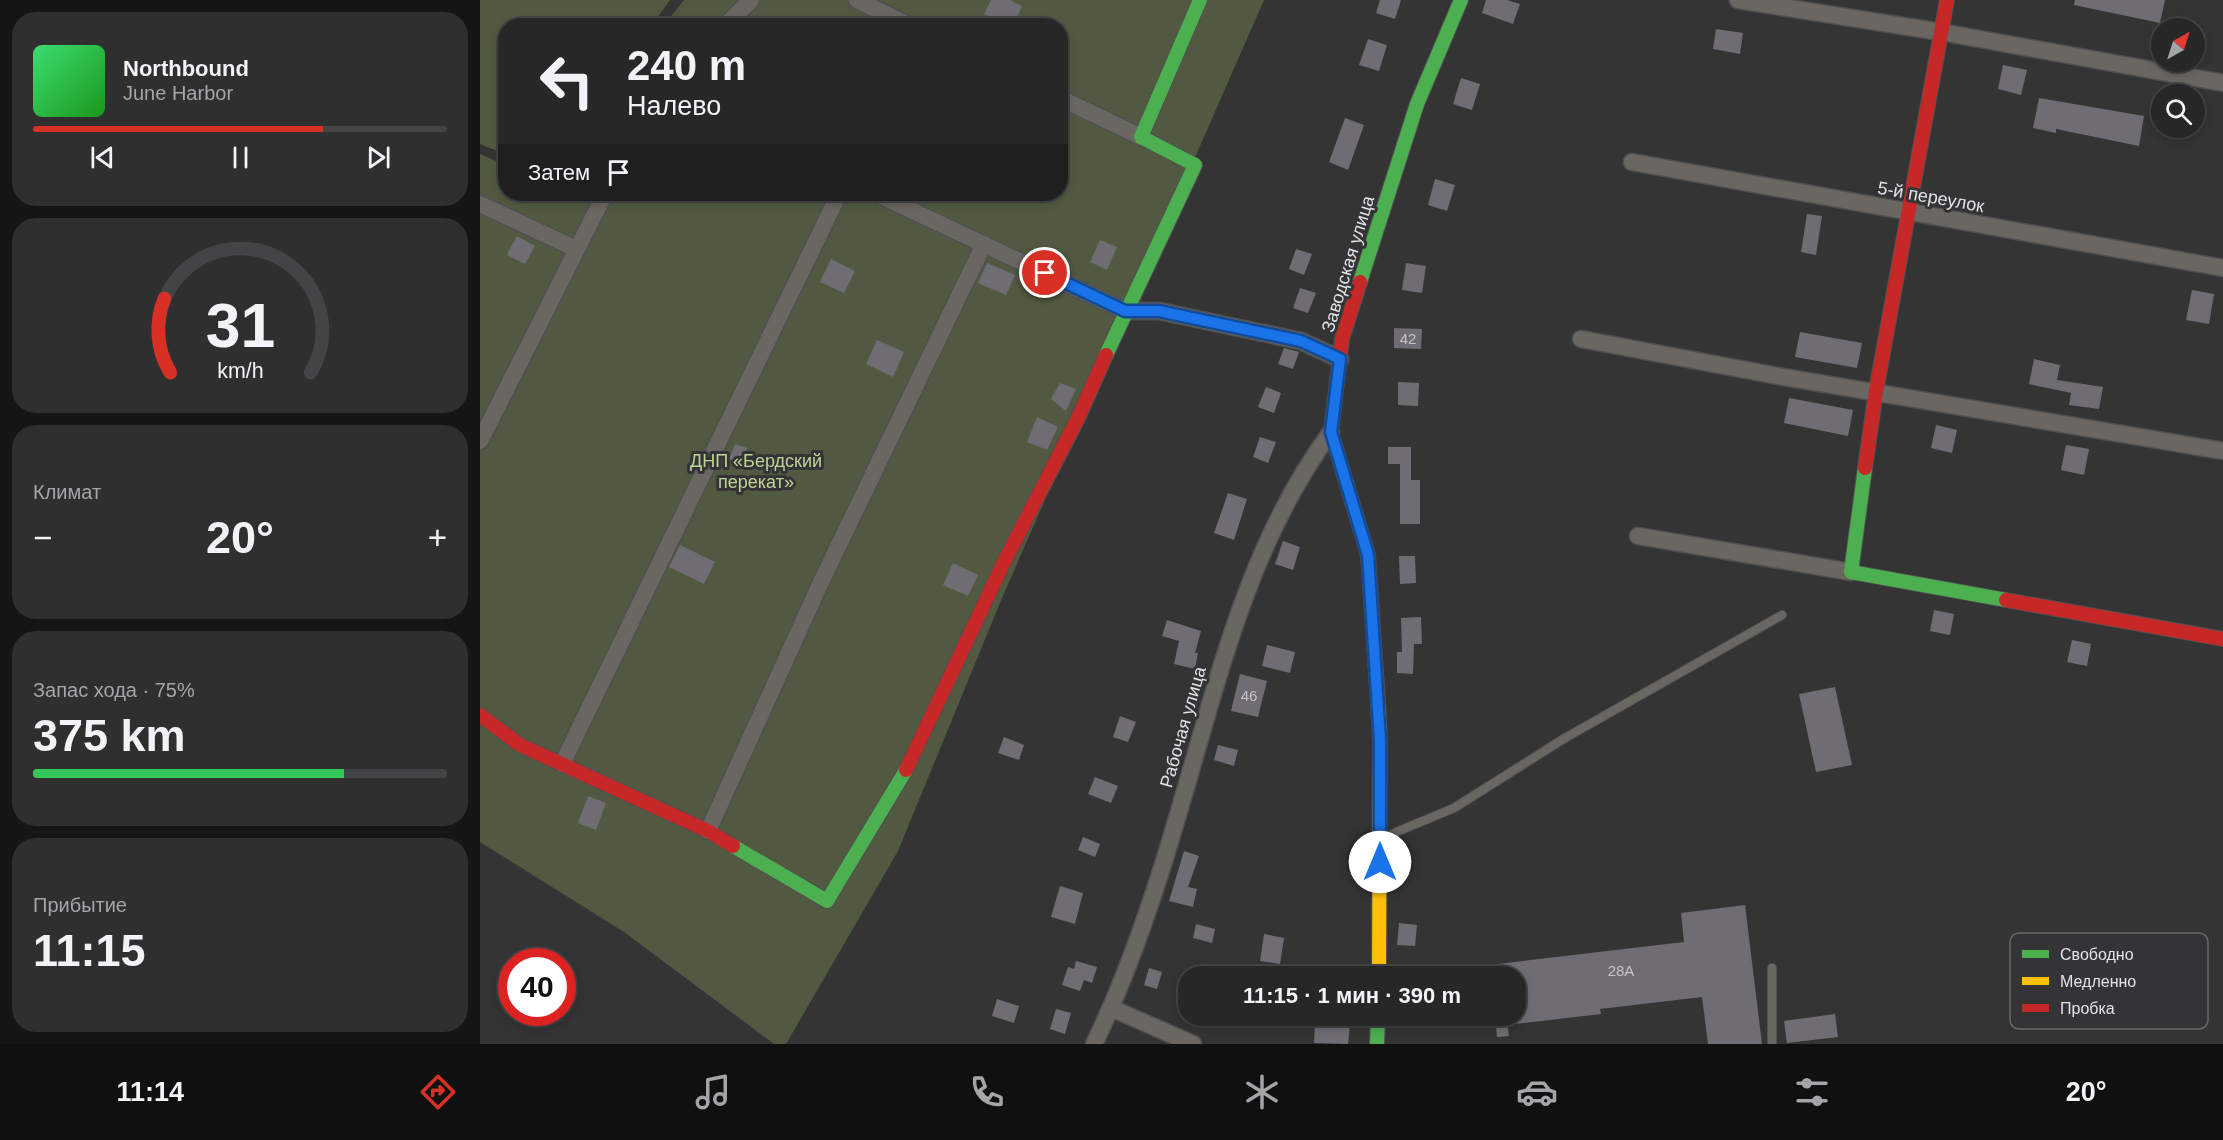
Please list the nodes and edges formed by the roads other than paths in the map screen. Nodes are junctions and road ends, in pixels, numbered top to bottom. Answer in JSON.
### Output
{"nodes":[{"id":1,"x":751,"y":0,"type":"edge"},
{"id":2,"x":857,"y":0,"type":"edge"},
{"id":3,"x":1200,"y":0,"type":"edge"},
{"id":4,"x":1461,"y":0,"type":"edge"},
{"id":5,"x":1738,"y":0,"type":"edge"},
{"id":6,"x":1947,"y":0,"type":"edge"},
{"id":7,"x":733,"y":18,"type":"edge"},
{"id":8,"x":894,"y":18,"type":"edge"},
{"id":9,"x":1941,"y":32,"type":"junction"},
{"id":10,"x":2223,"y":83,"type":"edge"},
{"id":11,"x":1068,"y":102,"type":"edge"},
{"id":12,"x":1141,"y":137,"type":"junction"},
{"id":13,"x":1632,"y":162,"type":"dead end"},
{"id":14,"x":600,"y":201,"type":"edge"},
{"id":15,"x":836,"y":201,"type":"edge"},
{"id":16,"x":892,"y":201,"type":"edge"},
{"id":17,"x":480,"y":204,"type":"edge"},
{"id":18,"x":1908,"y":213,"type":"junction"},
{"id":19,"x":984,"y":244,"type":"junction"},
{"id":20,"x":576,"y":249,"type":"junction"},
{"id":21,"x":2223,"y":268,"type":"edge"},
{"id":22,"x":1125,"y":311,"type":"junction"},
{"id":23,"x":1581,"y":339,"type":"dead end"},
{"id":24,"x":1340,"y":359,"type":"junction"},
{"id":25,"x":1876,"y":391,"type":"junction"},
{"id":26,"x":484,"y":422,"type":"edge"},
{"id":27,"x":1331,"y":432,"type":"junction"},
{"id":28,"x":480,"y":441,"type":"edge"},
{"id":29,"x":2223,"y":451,"type":"edge"},
{"id":30,"x":1638,"y":536,"type":"dead end"},
{"id":31,"x":1851,"y":572,"type":"junction"},
{"id":32,"x":1782,"y":615,"type":"dead end"},
{"id":33,"x":2223,"y":639,"type":"edge"},
{"id":34,"x":480,"y":715,"type":"edge"},
{"id":35,"x":562,"y":764,"type":"junction"},
{"id":36,"x":708,"y":831,"type":"junction"},
{"id":37,"x":1380,"y":839,"type":"junction"},
{"id":38,"x":1379,"y":966,"type":"edge"},
{"id":39,"x":1772,"y":968,"type":"dead end"},
{"id":40,"x":1111,"y":1008,"type":"junction"},
{"id":41,"x":1378,"y":1026,"type":"edge"},
{"id":42,"x":1094,"y":1044,"type":"edge"},
{"id":43,"x":1193,"y":1044,"type":"edge"},
{"id":44,"x":1377,"y":1044,"type":"edge"},
{"id":45,"x":1772,"y":1044,"type":"edge"}],
"edges":[{"from":1,"to":7,"type":"street"},
{"from":2,"to":8,"type":"street"},
{"from":3,"to":12,"type":"street"},
{"from":4,"to":24,"type":"street","name":"Заводская улица"},
{"from":5,"to":9,"type":"street"},
{"from":6,"to":9,"type":"street"},
{"from":9,"to":10,"type":"street"},
{"from":9,"to":18,"type":"street"},
{"from":11,"to":12,"type":"street"},
{"from":12,"to":22,"type":"street"},
{"from":13,"to":18,"type":"street","name":"5-й переулок"},
{"from":14,"to":20,"type":"street"},
{"from":15,"to":35,"type":"street"},
{"from":16,"to":19,"type":"street"},
{"from":17,"to":20,"type":"street"},
{"from":18,"to":21,"type":"street","name":"5-й переулок"},
{"from":18,"to":25,"type":"street"},
{"from":19,"to":22,"type":"street"},
{"from":19,"to":36,"type":"street"},
{"from":20,"to":26,"type":"street"},
{"from":22,"to":24,"type":"street"},
{"from":22,"to":36,"type":"street"},
{"from":23,"to":25,"type":"street"},
{"from":24,"to":27,"type":"street","name":"Заводская улица"},
{"from":25,"to":29,"type":"street"},
{"from":25,"to":31,"type":"street"},
{"from":26,"to":28,"type":"street"},
{"from":27,"to":37,"type":"street","name":"Заводская улица"},
{"from":27,"to":40,"type":"street","name":"Рабочая улица"},
{"from":30,"to":31,"type":"street"},
{"from":31,"to":33,"type":"street"},
{"from":32,"to":37,"type":"lane"},
{"from":34,"to":35,"type":"street"},
{"from":35,"to":36,"type":"street"},
{"from":37,"to":38,"type":"street","name":"Заводская улица"},
{"from":39,"to":45,"type":"lane"},
{"from":40,"to":42,"type":"street","name":"Рабочая улица"},
{"from":40,"to":43,"type":"street"},
{"from":41,"to":44,"type":"street"}]}
